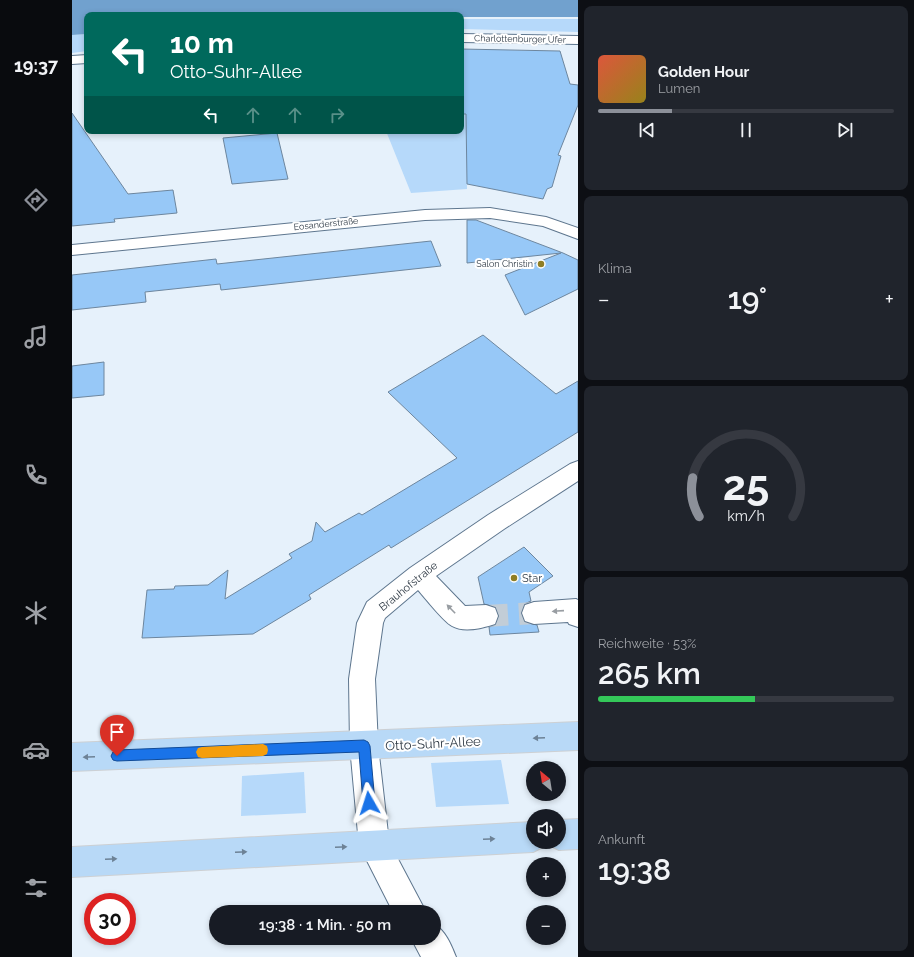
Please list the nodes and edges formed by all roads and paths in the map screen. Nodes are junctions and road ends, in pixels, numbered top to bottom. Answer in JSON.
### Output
{"nodes":[{"id":1,"x":464,"y":38,"type":"edge"},
{"id":2,"x":578,"y":40,"type":"edge"},
{"id":3,"x":84,"y":59,"type":"edge"},
{"id":4,"x":72,"y":60,"type":"edge"},
{"id":5,"x":578,"y":234,"type":"edge"},
{"id":6,"x":72,"y":250,"type":"edge"},
{"id":7,"x":578,"y":470,"type":"edge"},
{"id":8,"x":419,"y":575,"type":"junction"},
{"id":9,"x":534,"y":613,"type":"tunnel mouth"},
{"id":10,"x":486,"y":616,"type":"tunnel mouth"},
{"id":11,"x":578,"y":616,"type":"edge"},
{"id":12,"x":578,"y":736,"type":"edge"},
{"id":13,"x":364,"y":746,"type":"junction"},
{"id":14,"x":72,"y":757,"type":"edge"},
{"id":15,"x":578,"y":834,"type":"edge"},
{"id":16,"x":566,"y":835,"type":"edge"},
{"id":17,"x":526,"y":836,"type":"edge"},
{"id":18,"x":374,"y":845,"type":"junction"},
{"id":19,"x":72,"y":862,"type":"edge"},
{"id":20,"x":406,"y":905,"type":"edge"},
{"id":21,"x":432,"y":945,"type":"edge"},
{"id":22,"x":440,"y":957,"type":"edge"}],
"edges":[{"from":1,"to":2,"type":"street","name":"Charlottenburger Ufer"},
{"from":3,"to":4,"type":"street"},
{"from":5,"to":6,"type":"street","name":"Eosanderstraße"},
{"from":7,"to":8,"type":"street","name":"Brauhofstraße"},
{"from":10,"to":8,"type":"street","one_way":true},
{"from":8,"to":13,"type":"street","name":"Brauhofstraße"},
{"from":11,"to":9,"type":"street","one_way":true},
{"from":12,"to":13,"type":"main road","name":"Otto-Suhr-Allee","one_way":true},
{"from":13,"to":14,"type":"main road","name":"Otto-Suhr-Allee","one_way":true},
{"from":13,"to":18,"type":"street","name":"Brauhofstraße"},
{"from":15,"to":16,"type":"main road"},
{"from":18,"to":17,"type":"main road","one_way":true},
{"from":19,"to":18,"type":"main road","one_way":true},
{"from":18,"to":20,"type":"street"},
{"from":21,"to":22,"type":"street"}]}
